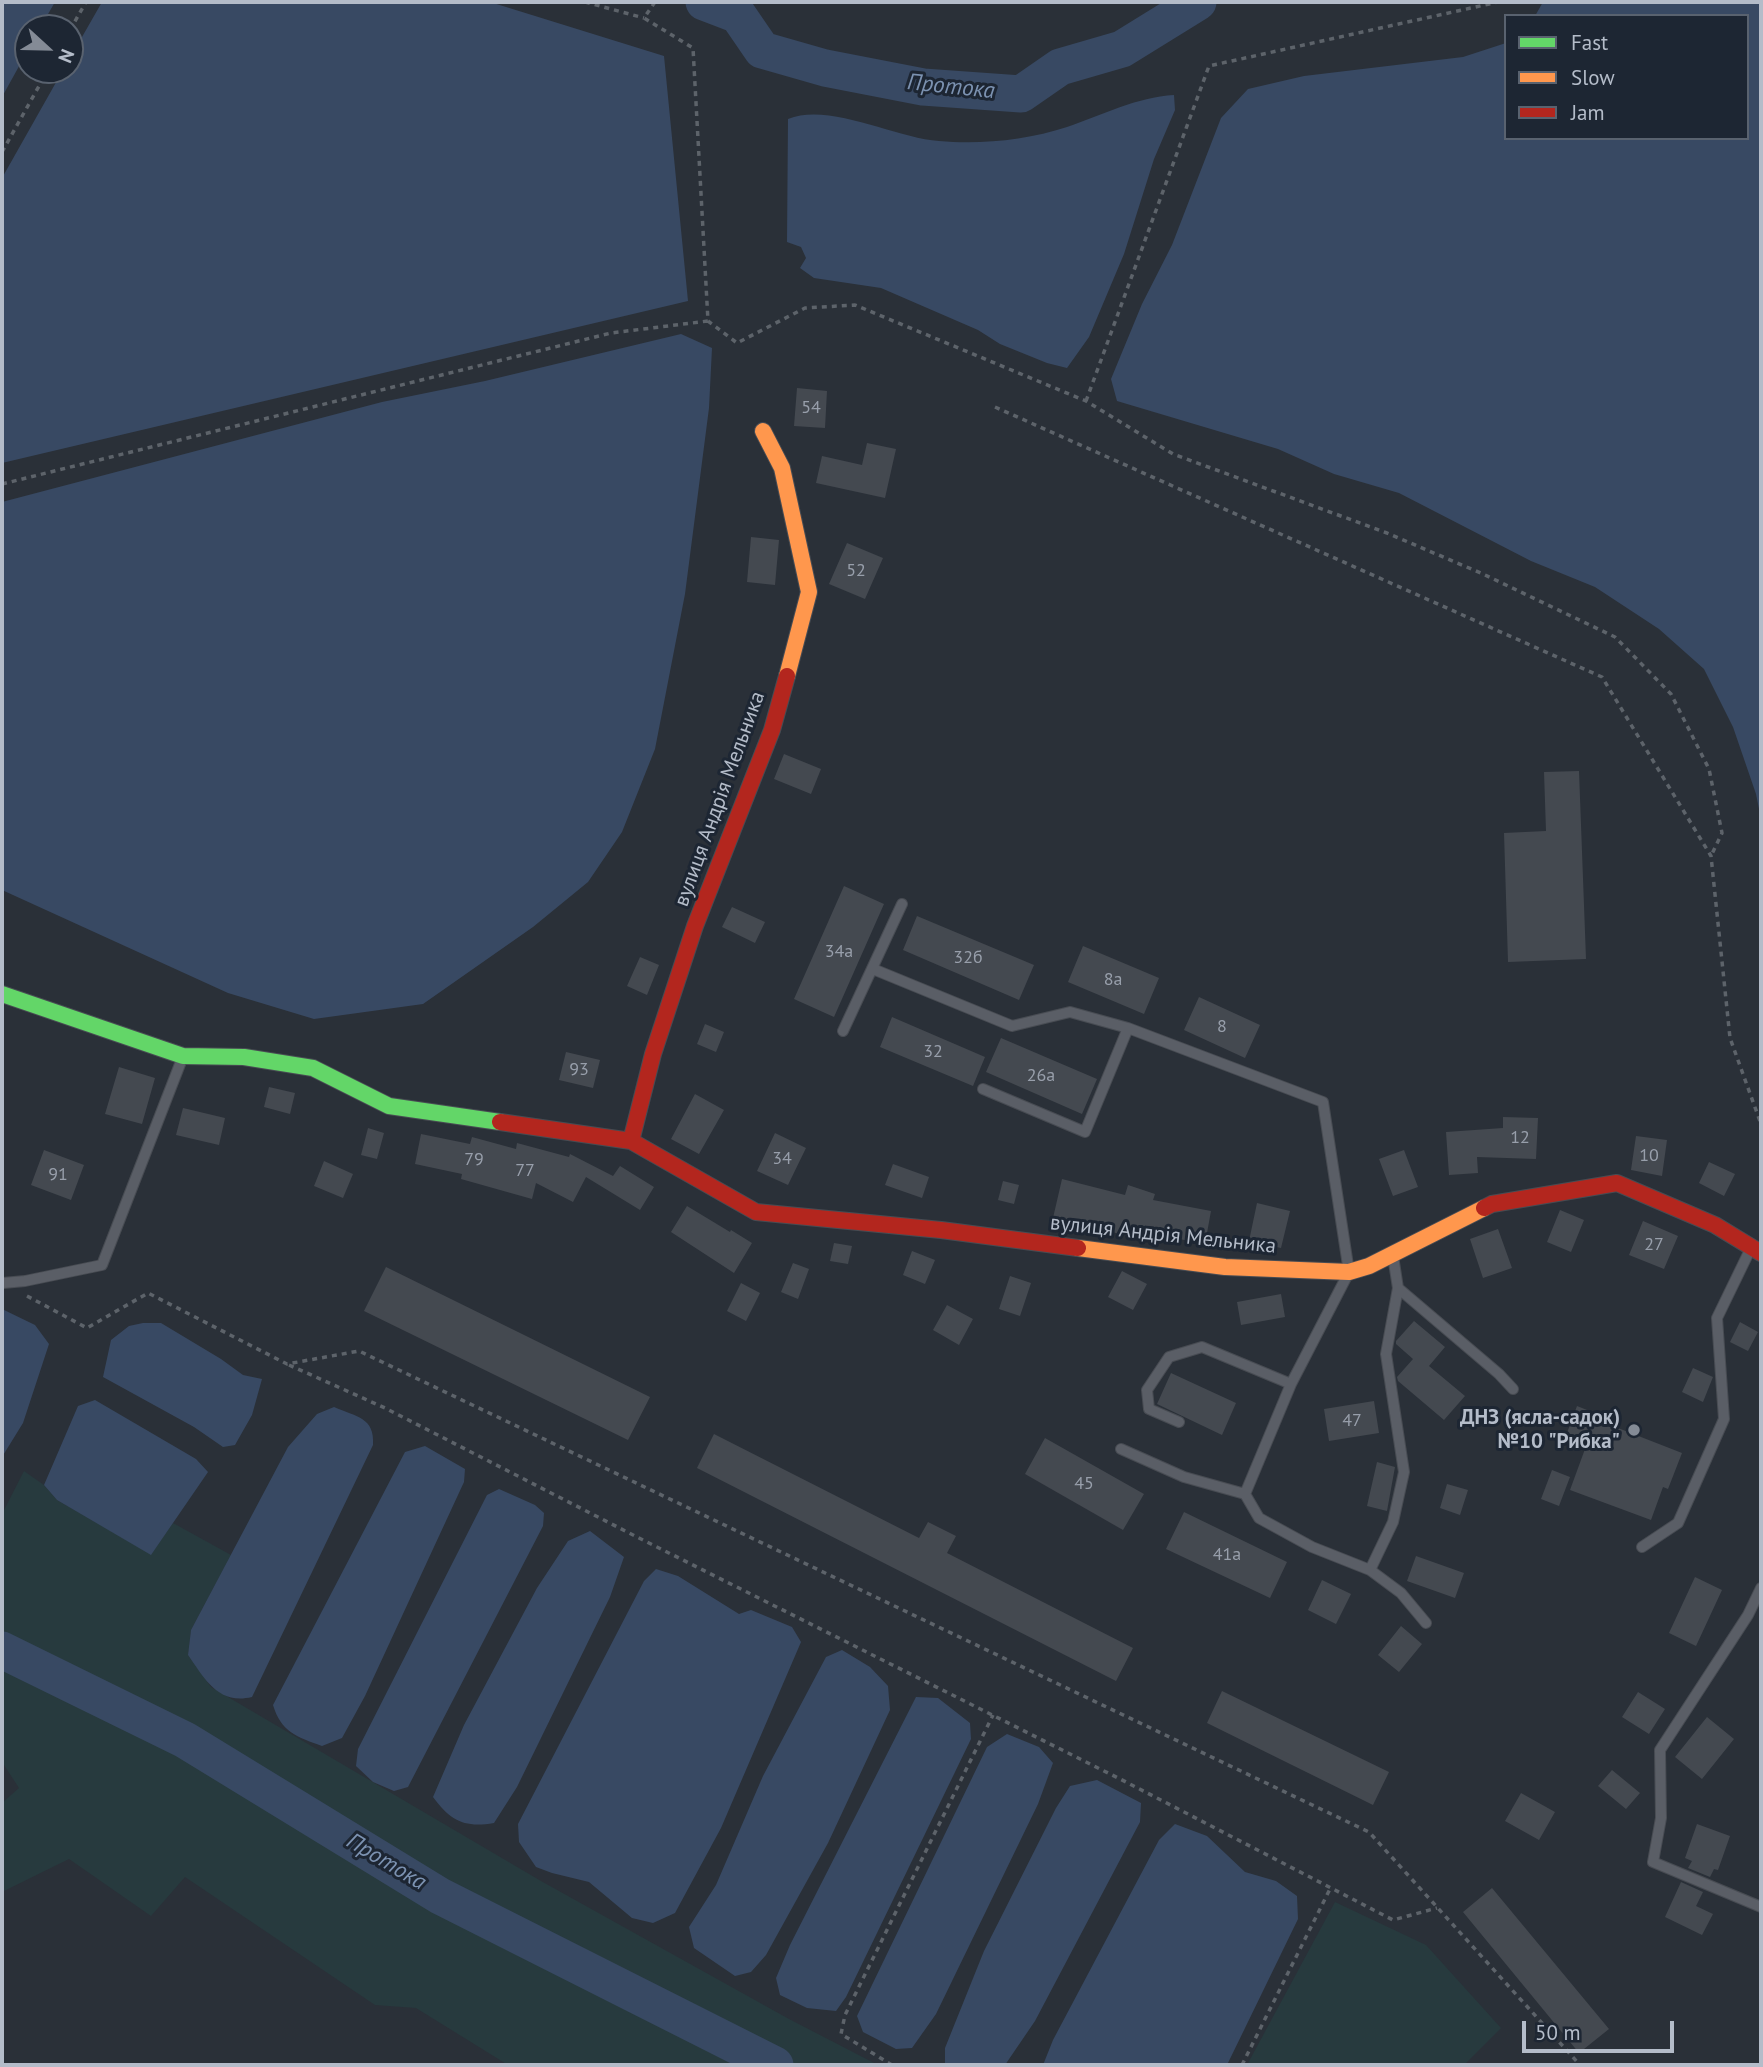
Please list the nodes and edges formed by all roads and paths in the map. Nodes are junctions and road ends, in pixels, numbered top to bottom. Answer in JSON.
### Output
{"nodes":[{"id":1,"x":585,"y":2,"type":"edge"},
{"id":2,"x":655,"y":2,"type":"edge"},
{"id":3,"x":1498,"y":2,"type":"edge"},
{"id":4,"x":644,"y":18,"type":"junction"},
{"id":5,"x":40,"y":84,"type":"edge"},
{"id":6,"x":2,"y":152,"type":"edge"},
{"id":7,"x":708,"y":321,"type":"junction"},
{"id":8,"x":1086,"y":401,"type":"junction"},
{"id":9,"x":995,"y":407,"type":"dead end"},
{"id":10,"x":763,"y":431,"type":"dead end"},
{"id":11,"x":2,"y":484,"type":"edge"},
{"id":12,"x":1711,"y":856,"type":"junction"},
{"id":13,"x":902,"y":904,"type":"dead end"},
{"id":14,"x":873,"y":969,"type":"junction"},
{"id":15,"x":2,"y":994,"type":"edge"},
{"id":16,"x":1128,"y":1028,"type":"junction"},
{"id":17,"x":843,"y":1031,"type":"dead end"},
{"id":18,"x":183,"y":1056,"type":"junction"},
{"id":19,"x":983,"y":1089,"type":"dead end"},
{"id":20,"x":1761,"y":1124,"type":"edge"},
{"id":21,"x":631,"y":1141,"type":"junction"},
{"id":22,"x":1756,"y":1250,"type":"edge"},
{"id":23,"x":1393,"y":1254,"type":"junction"},
{"id":24,"x":1349,"y":1272,"type":"junction"},
{"id":25,"x":3,"y":1283,"type":"edge"},
{"id":26,"x":1398,"y":1288,"type":"junction"},
{"id":27,"x":288,"y":1364,"type":"junction"},
{"id":28,"x":1291,"y":1384,"type":"junction"},
{"id":29,"x":1513,"y":1389,"type":"dead end"},
{"id":30,"x":1179,"y":1422,"type":"dead end"},
{"id":31,"x":1121,"y":1449,"type":"dead end"},
{"id":32,"x":1245,"y":1494,"type":"junction"},
{"id":33,"x":1642,"y":1547,"type":"dead end"},
{"id":34,"x":1370,"y":1570,"type":"junction"},
{"id":35,"x":1761,"y":1588,"type":"edge"},
{"id":36,"x":1426,"y":1623,"type":"dead end"},
{"id":37,"x":993,"y":1715,"type":"junction"},
{"id":38,"x":1330,"y":1888,"type":"junction"},
{"id":39,"x":1761,"y":1907,"type":"edge"},
{"id":40,"x":1437,"y":1908,"type":"junction"},
{"id":41,"x":892,"y":2065,"type":"edge"},
{"id":42,"x":1242,"y":2065,"type":"edge"},
{"id":43,"x":1580,"y":2065,"type":"edge"}],
"edges":[{"from":1,"to":4,"type":"path"},
{"from":2,"to":4,"type":"path"},
{"from":3,"to":8,"type":"path"},
{"from":4,"to":7,"type":"path"},
{"from":5,"to":6,"type":"path"},
{"from":7,"to":8,"type":"path"},
{"from":7,"to":11,"type":"path"},
{"from":8,"to":12,"type":"path"},
{"from":9,"to":12,"type":"path"},
{"from":10,"to":21,"type":"street","name":"вулиця Андрія Мельника"},
{"from":12,"to":20,"type":"path"},
{"from":13,"to":14,"type":"lane"},
{"from":14,"to":16,"type":"lane"},
{"from":14,"to":17,"type":"lane"},
{"from":15,"to":18,"type":"street","name":"вулиця Андрія Мельника"},
{"from":16,"to":19,"type":"lane"},
{"from":16,"to":24,"type":"lane"},
{"from":18,"to":21,"type":"street","name":"вулиця Андрія Мельника"},
{"from":18,"to":25,"type":"lane"},
{"from":21,"to":24,"type":"street","name":"вулиця Андрія Мельника"},
{"from":22,"to":23,"type":"street","name":"вулиця Андрія Мельника"},
{"from":22,"to":33,"type":"lane"},
{"from":23,"to":24,"type":"street","name":"вулиця Андрія Мельника"},
{"from":23,"to":26,"type":"lane"},
{"from":24,"to":28,"type":"lane"},
{"from":25,"to":27,"type":"path"},
{"from":26,"to":29,"type":"lane"},
{"from":26,"to":34,"type":"lane"},
{"from":27,"to":37,"type":"path"},
{"from":27,"to":40,"type":"path"},
{"from":28,"to":30,"type":"lane"},
{"from":28,"to":32,"type":"lane"},
{"from":31,"to":32,"type":"lane"},
{"from":32,"to":34,"type":"lane"},
{"from":34,"to":36,"type":"lane"},
{"from":35,"to":39,"type":"lane"},
{"from":37,"to":38,"type":"path"},
{"from":37,"to":41,"type":"path"},
{"from":38,"to":40,"type":"path"},
{"from":38,"to":42,"type":"path"},
{"from":40,"to":43,"type":"path"}]}
